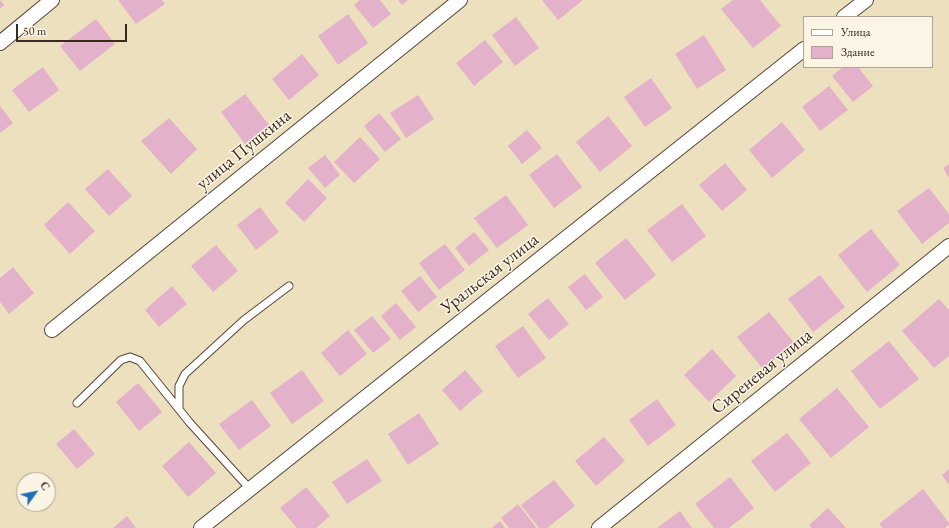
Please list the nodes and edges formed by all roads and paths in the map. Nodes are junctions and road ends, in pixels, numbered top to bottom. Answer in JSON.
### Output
{"nodes":[{"id":1,"x":52,"y":0,"type":"edge"},
{"id":2,"x":460,"y":0,"type":"edge"},
{"id":3,"x":866,"y":0,"type":"edge"},
{"id":4,"x":845,"y":16,"type":"edge"},
{"id":5,"x":0,"y":43,"type":"edge"},
{"id":6,"x":803,"y":50,"type":"edge"},
{"id":7,"x":949,"y":246,"type":"edge"},
{"id":8,"x":289,"y":286,"type":"dead end"},
{"id":9,"x":52,"y":330,"type":"dead end"},
{"id":10,"x":77,"y":402,"type":"dead end"},
{"id":11,"x":179,"y":409,"type":"junction"},
{"id":12,"x":250,"y":489,"type":"junction"},
{"id":13,"x":200,"y":528,"type":"edge"},
{"id":14,"x":599,"y":528,"type":"edge"}],
"edges":[{"from":1,"to":5,"type":"street"},
{"from":2,"to":9,"type":"street","name":"улица Пушкина"},
{"from":3,"to":4,"type":"street"},
{"from":6,"to":12,"type":"street","name":"Уральская улица"},
{"from":7,"to":14,"type":"street","name":"Сиреневая улица"},
{"from":8,"to":11,"type":"lane"},
{"from":10,"to":11,"type":"lane"},
{"from":11,"to":12,"type":"lane"},
{"from":12,"to":13,"type":"street","name":"Уральская улица"}]}
